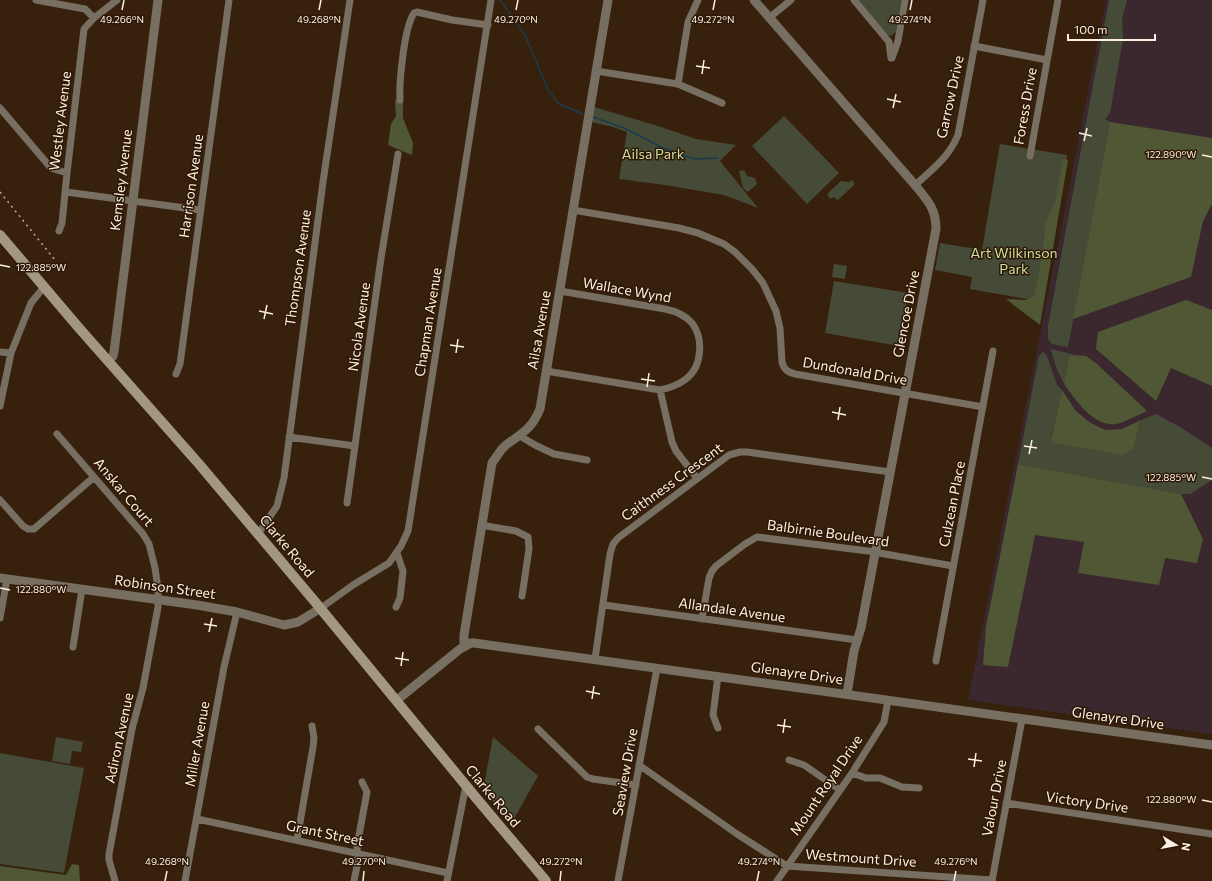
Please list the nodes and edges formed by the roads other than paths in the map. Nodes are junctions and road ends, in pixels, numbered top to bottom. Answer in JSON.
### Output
{"nodes":[{"id":1,"x":36,"y":0,"type":"edge"},
{"id":2,"x":117,"y":0,"type":"edge"},
{"id":3,"x":158,"y":0,"type":"edge"},
{"id":4,"x":229,"y":0,"type":"edge"},
{"id":5,"x":350,"y":0,"type":"edge"},
{"id":6,"x":492,"y":0,"type":"edge"},
{"id":7,"x":608,"y":0,"type":"edge"},
{"id":8,"x":698,"y":0,"type":"edge"},
{"id":9,"x":754,"y":0,"type":"edge"},
{"id":10,"x":791,"y":0,"type":"edge"},
{"id":11,"x":854,"y":0,"type":"edge"},
{"id":12,"x":905,"y":0,"type":"edge"},
{"id":13,"x":983,"y":0,"type":"edge"},
{"id":14,"x":1058,"y":0,"type":"edge"},
{"id":15,"x":94,"y":18,"type":"junction"},
{"id":16,"x":769,"y":18,"type":"junction"},
{"id":17,"x":488,"y":25,"type":"junction"},
{"id":18,"x":974,"y":46,"type":"junction"},
{"id":19,"x":1047,"y":60,"type":"junction"},
{"id":20,"x":596,"y":71,"type":"junction"},
{"id":21,"x":678,"y":84,"type":"junction"},
{"id":22,"x":400,"y":100,"type":"dead end"},
{"id":23,"x":722,"y":103,"type":"dead end"},
{"id":24,"x":0,"y":108,"type":"edge"},
{"id":25,"x":398,"y":154,"type":"dead end"},
{"id":26,"x":1030,"y":156,"type":"dead end"},
{"id":27,"x":67,"y":173,"type":"junction"},
{"id":28,"x":915,"y":185,"type":"junction"},
{"id":29,"x":66,"y":192,"type":"junction"},
{"id":30,"x":133,"y":201,"type":"junction"},
{"id":31,"x":200,"y":210,"type":"junction"},
{"id":32,"x":573,"y":210,"type":"junction"},
{"id":33,"x":59,"y":231,"type":"dead end"},
{"id":34,"x":0,"y":235,"type":"edge"},
{"id":35,"x":44,"y":287,"type":"junction"},
{"id":36,"x":560,"y":291,"type":"junction"},
{"id":37,"x":0,"y":352,"type":"edge"},
{"id":38,"x":993,"y":352,"type":"dead end"},
{"id":39,"x":11,"y":353,"type":"junction"},
{"id":40,"x":108,"y":361,"type":"junction"},
{"id":41,"x":546,"y":371,"type":"junction"},
{"id":42,"x":176,"y":374,"type":"dead end"},
{"id":43,"x":660,"y":390,"type":"junction"},
{"id":44,"x":905,"y":393,"type":"junction"},
{"id":45,"x":0,"y":406,"type":"edge"},
{"id":46,"x":983,"y":407,"type":"junction"},
{"id":47,"x":56,"y":434,"type":"dead end"},
{"id":48,"x":520,"y":436,"type":"junction"},
{"id":49,"x":289,"y":437,"type":"junction"},
{"id":50,"x":355,"y":446,"type":"junction"},
{"id":51,"x":587,"y":460,"type":"dead end"},
{"id":52,"x":890,"y":472,"type":"junction"},
{"id":53,"x":94,"y":477,"type":"junction"},
{"id":54,"x":697,"y":478,"type":"junction"},
{"id":55,"x":0,"y":500,"type":"edge"},
{"id":56,"x":347,"y":503,"type":"dead end"},
{"id":57,"x":482,"y":525,"type":"junction"},
{"id":58,"x":258,"y":534,"type":"junction"},
{"id":59,"x":875,"y":552,"type":"junction"},
{"id":60,"x":397,"y":553,"type":"junction"},
{"id":61,"x":953,"y":566,"type":"junction"},
{"id":62,"x":4,"y":578,"type":"edge"},
{"id":63,"x":82,"y":589,"type":"junction"},
{"id":64,"x":522,"y":596,"type":"dead end"},
{"id":65,"x":158,"y":600,"type":"junction"},
{"id":66,"x":604,"y":605,"type":"junction"},
{"id":67,"x":396,"y":607,"type":"dead end"},
{"id":68,"x":321,"y":608,"type":"junction"},
{"id":69,"x":237,"y":612,"type":"junction"},
{"id":70,"x":0,"y":618,"type":"edge"},
{"id":71,"x":702,"y":618,"type":"junction"},
{"id":72,"x":857,"y":640,"type":"junction"},
{"id":73,"x":73,"y":647,"type":"dead end"},
{"id":74,"x":464,"y":647,"type":"junction"},
{"id":75,"x":595,"y":659,"type":"junction"},
{"id":76,"x":936,"y":661,"type":"dead end"},
{"id":77,"x":657,"y":668,"type":"junction"},
{"id":78,"x":718,"y":676,"type":"junction"},
{"id":79,"x":847,"y":694,"type":"junction"},
{"id":80,"x":397,"y":700,"type":"junction"},
{"id":81,"x":888,"y":700,"type":"junction"},
{"id":82,"x":1022,"y":719,"type":"junction"},
{"id":83,"x":312,"y":726,"type":"dead end"},
{"id":84,"x":718,"y":728,"type":"dead end"},
{"id":85,"x":538,"y":729,"type":"dead end"},
{"id":86,"x":1212,"y":745,"type":"edge"},
{"id":87,"x":789,"y":760,"type":"dead end"},
{"id":88,"x":640,"y":765,"type":"junction"},
{"id":89,"x":852,"y":773,"type":"junction"},
{"id":90,"x":362,"y":782,"type":"dead end"},
{"id":91,"x":466,"y":785,"type":"junction"},
{"id":92,"x":636,"y":785,"type":"junction"},
{"id":93,"x":919,"y":788,"type":"dead end"},
{"id":94,"x":840,"y":790,"type":"junction"},
{"id":95,"x":1006,"y":803,"type":"junction"},
{"id":96,"x":197,"y":819,"type":"junction"},
{"id":97,"x":1212,"y":834,"type":"edge"},
{"id":98,"x":297,"y":840,"type":"junction"},
{"id":99,"x":358,"y":854,"type":"junction"},
{"id":100,"x":787,"y":866,"type":"junction"},
{"id":101,"x":448,"y":873,"type":"junction"},
{"id":102,"x":115,"y":881,"type":"edge"},
{"id":103,"x":185,"y":881,"type":"edge"},
{"id":104,"x":354,"y":881,"type":"edge"},
{"id":105,"x":447,"y":881,"type":"edge"},
{"id":106,"x":546,"y":881,"type":"edge"},
{"id":107,"x":618,"y":881,"type":"edge"},
{"id":108,"x":777,"y":881,"type":"edge"},
{"id":109,"x":992,"y":881,"type":"edge"}],
"edges":[{"from":1,"to":15,"type":"street"},
{"from":2,"to":15,"type":"street","name":"Westley Avenue"},
{"from":3,"to":30,"type":"street","name":"Kemsley Avenue"},
{"from":4,"to":31,"type":"street","name":"Harrison Avenue"},
{"from":5,"to":49,"type":"street","name":"Thompson Avenue"},
{"from":6,"to":17,"type":"street","name":"Chapman Avenue"},
{"from":7,"to":20,"type":"street","name":"Ailsa Avenue"},
{"from":8,"to":21,"type":"street"},
{"from":9,"to":16,"type":"street","name":"Glencoe Drive"},
{"from":10,"to":16,"type":"street"},
{"from":11,"to":12,"type":"street"},
{"from":13,"to":18,"type":"street","name":"Garrow Drive"},
{"from":14,"to":19,"type":"street","name":"Foress Drive"},
{"from":15,"to":27,"type":"street","name":"Westley Avenue"},
{"from":16,"to":28,"type":"street","name":"Glencoe Drive"},
{"from":17,"to":22,"type":"street"},
{"from":17,"to":60,"type":"street","name":"Chapman Avenue"},
{"from":18,"to":19,"type":"street","name":"Foress Drive"},
{"from":18,"to":28,"type":"street","name":"Garrow Drive"},
{"from":19,"to":26,"type":"street","name":"Foress Drive"},
{"from":20,"to":21,"type":"street"},
{"from":20,"to":32,"type":"street","name":"Ailsa Avenue"},
{"from":21,"to":23,"type":"street"},
{"from":24,"to":27,"type":"street"},
{"from":25,"to":50,"type":"street","name":"Nicola Avenue"},
{"from":27,"to":29,"type":"street","name":"Westley Avenue"},
{"from":28,"to":44,"type":"street","name":"Glencoe Drive"},
{"from":29,"to":30,"type":"street"},
{"from":29,"to":33,"type":"street","name":"Westley Avenue"},
{"from":30,"to":31,"type":"street"},
{"from":30,"to":40,"type":"street","name":"Kemsley Avenue"},
{"from":31,"to":42,"type":"street","name":"Harrison Avenue"},
{"from":32,"to":36,"type":"street","name":"Ailsa Avenue"},
{"from":32,"to":44,"type":"street","name":"Dundonald Drive"},
{"from":34,"to":35,"type":"main road","name":"Clarke Road"},
{"from":35,"to":39,"type":"street"},
{"from":35,"to":40,"type":"main road","name":"Clarke Road"},
{"from":36,"to":41,"type":"street","name":"Ailsa Avenue"},
{"from":36,"to":43,"type":"street","name":"Wallace Wynd"},
{"from":37,"to":39,"type":"street"},
{"from":38,"to":46,"type":"street","name":"Culzean Place"},
{"from":39,"to":45,"type":"street"},
{"from":40,"to":58,"type":"main road","name":"Clarke Road"},
{"from":41,"to":43,"type":"street"},
{"from":41,"to":48,"type":"street","name":"Ailsa Avenue"},
{"from":43,"to":54,"type":"street"},
{"from":44,"to":46,"type":"street","name":"Dundonald Drive"},
{"from":44,"to":52,"type":"street","name":"Glencoe Drive"},
{"from":46,"to":61,"type":"street","name":"Culzean Place"},
{"from":47,"to":53,"type":"street","name":"Anskar Court"},
{"from":48,"to":51,"type":"street"},
{"from":48,"to":57,"type":"street","name":"Ailsa Avenue"},
{"from":49,"to":50,"type":"street"},
{"from":49,"to":58,"type":"street","name":"Thompson Avenue"},
{"from":50,"to":56,"type":"street","name":"Nicola Avenue"},
{"from":52,"to":54,"type":"street","name":"Caithness Crescent"},
{"from":52,"to":59,"type":"street","name":"Glencoe Drive"},
{"from":53,"to":55,"type":"street"},
{"from":53,"to":65,"type":"street","name":"Anskar Court"},
{"from":54,"to":66,"type":"street","name":"Caithness Crescent"},
{"from":57,"to":64,"type":"street"},
{"from":57,"to":74,"type":"street","name":"Ailsa Avenue"},
{"from":58,"to":68,"type":"main road","name":"Clarke Road"},
{"from":59,"to":61,"type":"street","name":"Balbirnie Boulevard"},
{"from":59,"to":71,"type":"street","name":"Balbirnie Boulevard"},
{"from":59,"to":72,"type":"street","name":"Glencoe Drive"},
{"from":60,"to":67,"type":"street"},
{"from":60,"to":68,"type":"street","name":"Chapman Avenue"},
{"from":61,"to":76,"type":"street","name":"Culzean Place"},
{"from":62,"to":63,"type":"street","name":"Robinson Street"},
{"from":62,"to":70,"type":"street"},
{"from":63,"to":65,"type":"street","name":"Robinson Street"},
{"from":63,"to":73,"type":"street"},
{"from":65,"to":69,"type":"street","name":"Robinson Street"},
{"from":65,"to":102,"type":"street","name":"Adiron Avenue"},
{"from":66,"to":71,"type":"street","name":"Allandale Avenue"},
{"from":66,"to":75,"type":"street","name":"Caithness Crescent"},
{"from":68,"to":69,"type":"street","name":"Robinson Street"},
{"from":68,"to":80,"type":"main road","name":"Clarke Road"},
{"from":69,"to":96,"type":"street","name":"Miller Avenue"},
{"from":71,"to":72,"type":"street","name":"Allandale Avenue"},
{"from":72,"to":79,"type":"street","name":"Glencoe Drive"},
{"from":74,"to":75,"type":"street","name":"Glenayre Drive"},
{"from":74,"to":80,"type":"street","name":"Glenayre Drive"},
{"from":75,"to":77,"type":"street","name":"Glenayre Drive"},
{"from":77,"to":78,"type":"street","name":"Glenayre Drive"},
{"from":77,"to":88,"type":"street","name":"Seaview Drive"},
{"from":78,"to":79,"type":"street","name":"Glenayre Drive"},
{"from":78,"to":84,"type":"street"},
{"from":79,"to":81,"type":"street","name":"Glenayre Drive"},
{"from":80,"to":91,"type":"main road","name":"Clarke Road"},
{"from":81,"to":82,"type":"street","name":"Glenayre Drive"},
{"from":81,"to":89,"type":"street","name":"Mount Royal Drive"},
{"from":82,"to":86,"type":"street","name":"Glenayre Drive"},
{"from":82,"to":95,"type":"street","name":"Valour Drive"},
{"from":83,"to":98,"type":"street"},
{"from":85,"to":92,"type":"street"},
{"from":87,"to":94,"type":"street"},
{"from":88,"to":92,"type":"street","name":"Seaview Drive"},
{"from":88,"to":100,"type":"street","name":"Westmount Drive"},
{"from":89,"to":93,"type":"street"},
{"from":89,"to":94,"type":"street","name":"Mount Royal Drive"},
{"from":90,"to":99,"type":"street"},
{"from":91,"to":101,"type":"street"},
{"from":91,"to":106,"type":"main road","name":"Clarke Road"},
{"from":92,"to":107,"type":"street","name":"Seaview Drive"},
{"from":94,"to":100,"type":"street","name":"Mount Royal Drive"},
{"from":95,"to":97,"type":"street","name":"Victory Drive"},
{"from":95,"to":109,"type":"street","name":"Valour Drive"},
{"from":96,"to":98,"type":"street","name":"Grant Street"},
{"from":96,"to":103,"type":"street","name":"Miller Avenue"},
{"from":98,"to":99,"type":"street","name":"Grant Street"},
{"from":99,"to":101,"type":"street","name":"Grant Street"},
{"from":99,"to":104,"type":"street"},
{"from":100,"to":108,"type":"street","name":"Mount Royal Drive"},
{"from":100,"to":109,"type":"street","name":"Westmount Drive"},
{"from":101,"to":105,"type":"street"}]}
